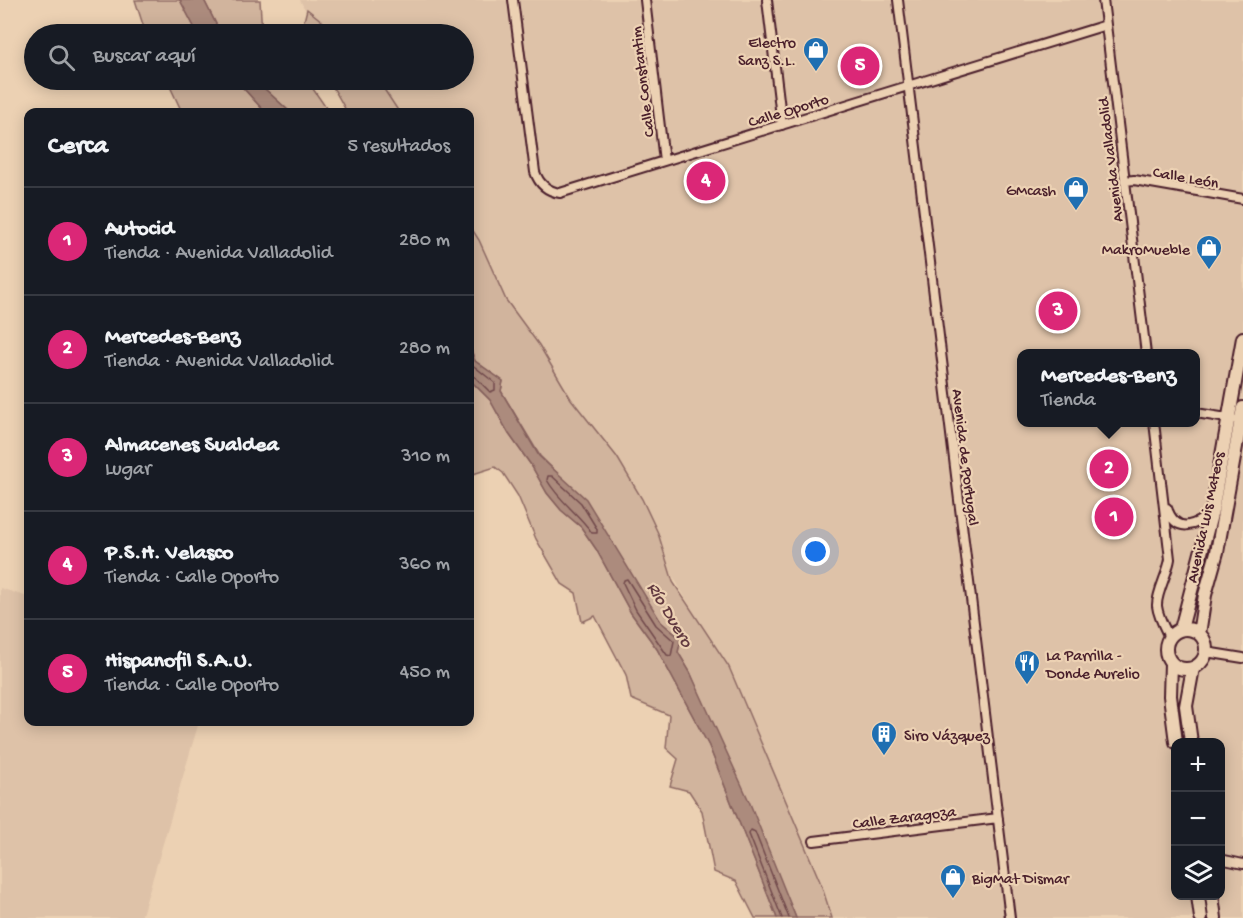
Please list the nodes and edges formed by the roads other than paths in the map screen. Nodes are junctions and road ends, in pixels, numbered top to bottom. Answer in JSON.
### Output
{"nodes":[{"id":1,"x":513,"y":0,"type":"edge"},
{"id":2,"x":645,"y":0,"type":"edge"},
{"id":3,"x":767,"y":0,"type":"edge"},
{"id":4,"x":898,"y":0,"type":"edge"},
{"id":5,"x":1103,"y":0,"type":"edge"},
{"id":6,"x":1106,"y":25,"type":"junction"},
{"id":7,"x":908,"y":86,"type":"junction"},
{"id":8,"x":782,"y":125,"type":"junction"},
{"id":9,"x":664,"y":161,"type":"junction"},
{"id":10,"x":1125,"y":181,"type":"junction"},
{"id":11,"x":1243,"y":199,"type":"edge"},
{"id":12,"x":1243,"y":338,"type":"edge"},
{"id":13,"x":1145,"y":349,"type":"edge"},
{"id":14,"x":1200,"y":413,"type":"edge"},
{"id":15,"x":1238,"y":416,"type":"edge"},
{"id":16,"x":1154,"y":427,"type":"edge"},
{"id":17,"x":1162,"y":493,"type":"junction"},
{"id":18,"x":1221,"y":496,"type":"junction"},
{"id":19,"x":1212,"y":511,"type":"junction"},
{"id":20,"x":1181,"y":629,"type":"junction"},
{"id":21,"x":1199,"y":634,"type":"junction"},
{"id":22,"x":1169,"y":637,"type":"junction"},
{"id":23,"x":1206,"y":652,"type":"junction"},
{"id":24,"x":1243,"y":658,"type":"edge"},
{"id":25,"x":1171,"y":663,"type":"junction"},
{"id":26,"x":1193,"y":668,"type":"junction"},
{"id":27,"x":1175,"y":738,"type":"edge"},
{"id":28,"x":1190,"y":738,"type":"edge"},
{"id":29,"x":998,"y":818,"type":"junction"},
{"id":30,"x":814,"y":841,"type":"dead end"},
{"id":31,"x":1225,"y":860,"type":"edge"},
{"id":32,"x":1243,"y":864,"type":"edge"},
{"id":33,"x":1199,"y":900,"type":"edge"},
{"id":34,"x":1213,"y":900,"type":"edge"},
{"id":35,"x":1010,"y":918,"type":"edge"},
{"id":36,"x":1201,"y":918,"type":"edge"},
{"id":37,"x":1215,"y":918,"type":"edge"}],
"edges":[{"from":1,"to":9,"type":"street","name":"Calle Oporto"},
{"from":2,"to":9,"type":"street","name":"Calle Constantim"},
{"from":3,"to":8,"type":"street"},
{"from":4,"to":7,"type":"street","name":"Avenida de Portugal"},
{"from":5,"to":6,"type":"street","name":"Avenida Valladolid"},
{"from":6,"to":7,"type":"street","name":"Calle Oporto"},
{"from":6,"to":10,"type":"street","name":"Avenida Valladolid"},
{"from":7,"to":8,"type":"street","name":"Calle Oporto"},
{"from":7,"to":29,"type":"street","name":"Avenida de Portugal"},
{"from":8,"to":9,"type":"street","name":"Calle Oporto"},
{"from":10,"to":11,"type":"street","name":"Calle León"},
{"from":10,"to":13,"type":"street","name":"Avenida Valladolid"},
{"from":12,"to":15,"type":"highway","name":"Avenida Luis Mateos"},
{"from":14,"to":15,"type":"street"},
{"from":15,"to":18,"type":"highway","name":"Avenida Luis Mateos"},
{"from":16,"to":17,"type":"street"},
{"from":17,"to":19,"type":"street"},
{"from":17,"to":22,"type":"street"},
{"from":18,"to":19,"type":"highway","name":"Avenida Luis Mateos"},
{"from":18,"to":21,"type":"highway","name":"Avenida Luis Mateos"},
{"from":19,"to":20,"type":"highway","name":"Avenida Luis Mateos"},
{"from":20,"to":21,"type":"highway"},
{"from":20,"to":22,"type":"highway"},
{"from":21,"to":23,"type":"highway"},
{"from":22,"to":25,"type":"highway"},
{"from":23,"to":24,"type":"street"},
{"from":23,"to":26,"type":"highway"},
{"from":25,"to":26,"type":"highway"},
{"from":25,"to":27,"type":"highway"},
{"from":26,"to":28,"type":"highway"},
{"from":29,"to":30,"type":"street","name":"Calle Zaragoza"},
{"from":29,"to":35,"type":"street","name":"Avenida de Portugal"},
{"from":31,"to":32,"type":"street"},
{"from":33,"to":36,"type":"highway"},
{"from":34,"to":37,"type":"highway"}]}
